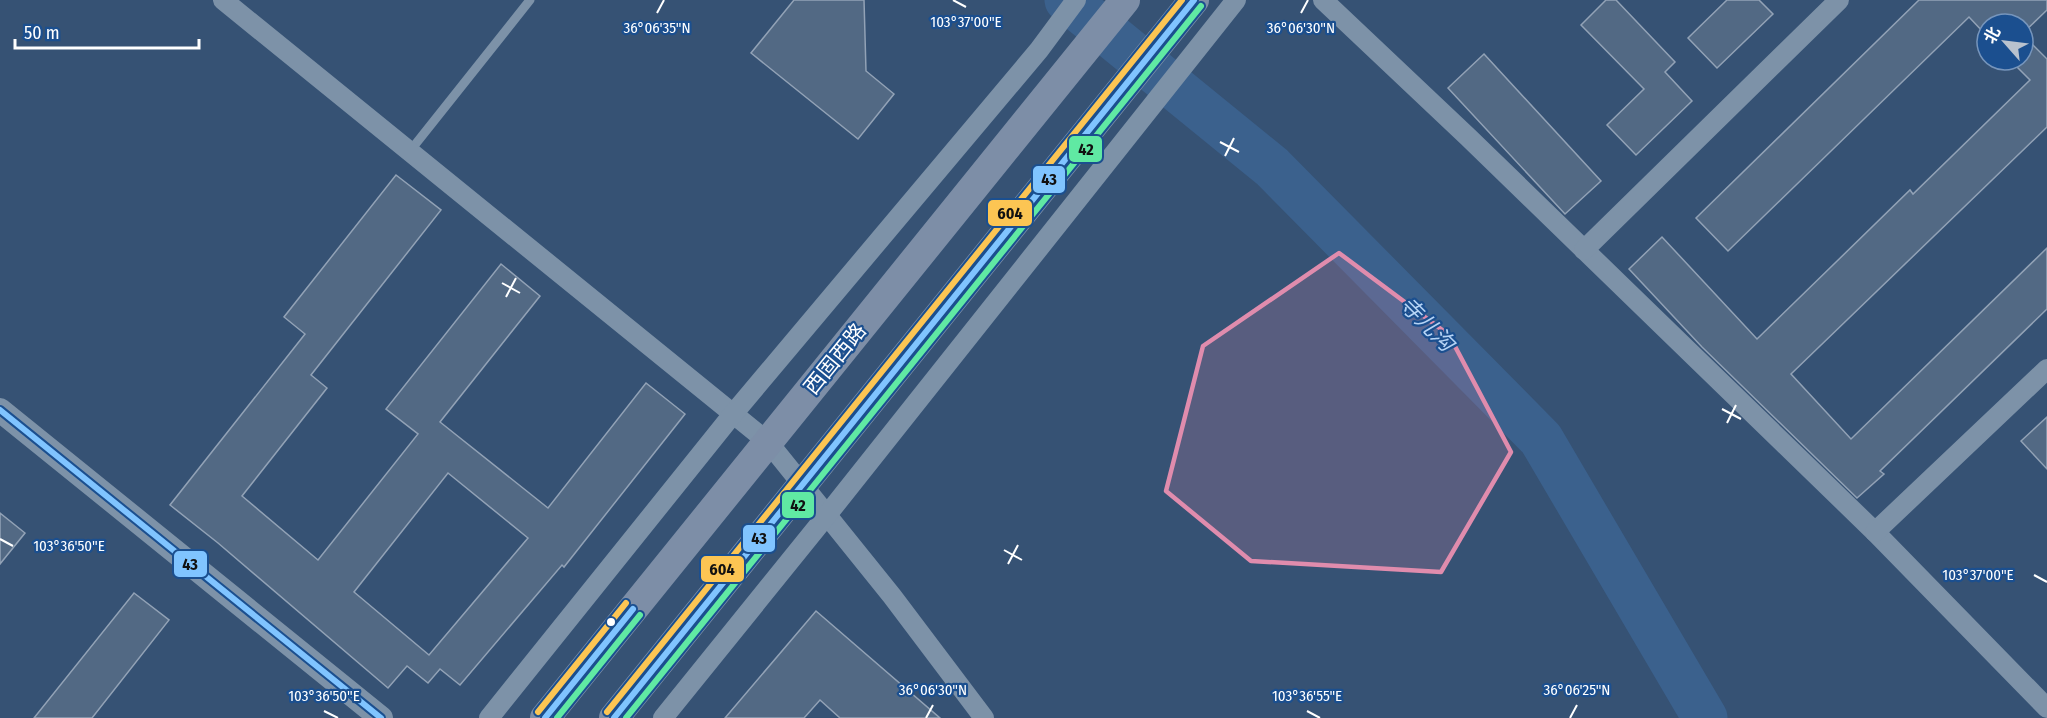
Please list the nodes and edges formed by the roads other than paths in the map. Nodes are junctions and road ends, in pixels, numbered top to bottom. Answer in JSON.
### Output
{"nodes":[{"id":1,"x":223,"y":0,"type":"edge"},
{"id":2,"x":530,"y":0,"type":"edge"},
{"id":3,"x":1076,"y":0,"type":"edge"},
{"id":4,"x":1125,"y":0,"type":"edge"},
{"id":5,"x":1236,"y":0,"type":"edge"},
{"id":6,"x":1323,"y":0,"type":"edge"},
{"id":7,"x":1839,"y":0,"type":"edge"},
{"id":8,"x":1185,"y":10,"type":"edge"},
{"id":9,"x":410,"y":151,"type":"junction"},
{"id":10,"x":1584,"y":250,"type":"junction"},
{"id":11,"x":2047,"y":369,"type":"edge"},
{"id":12,"x":0,"y":410,"type":"edge"},
{"id":13,"x":734,"y":414,"type":"junction"},
{"id":14,"x":768,"y":442,"type":"junction"},
{"id":15,"x":803,"y":485,"type":"junction"},
{"id":16,"x":827,"y":515,"type":"junction"},
{"id":17,"x":1875,"y":532,"type":"junction"},
{"id":18,"x":2047,"y":708,"type":"edge"},
{"id":19,"x":381,"y":718,"type":"edge"},
{"id":20,"x":489,"y":718,"type":"edge"},
{"id":21,"x":546,"y":718,"type":"edge"},
{"id":22,"x":614,"y":718,"type":"edge"},
{"id":23,"x":663,"y":718,"type":"edge"},
{"id":24,"x":984,"y":718,"type":"edge"}],
"edges":[{"from":1,"to":9,"type":"street"},
{"from":2,"to":9,"type":"lane"},
{"from":3,"to":13,"type":"street"},
{"from":4,"to":14,"type":"main road","name":"西固西路"},
{"from":5,"to":16,"type":"street"},
{"from":6,"to":10,"type":"street"},
{"from":7,"to":10,"type":"street"},
{"from":8,"to":15,"type":"main road"},
{"from":9,"to":13,"type":"street"},
{"from":10,"to":17,"type":"street"},
{"from":11,"to":17,"type":"street"},
{"from":12,"to":19,"type":"street"},
{"from":13,"to":14,"type":"street"},
{"from":13,"to":20,"type":"street"},
{"from":14,"to":15,"type":"street"},
{"from":14,"to":21,"type":"main road","name":"西固西路"},
{"from":15,"to":16,"type":"street"},
{"from":15,"to":22,"type":"main road"},
{"from":16,"to":23,"type":"street"},
{"from":16,"to":24,"type":"street"},
{"from":17,"to":18,"type":"street"}]}
